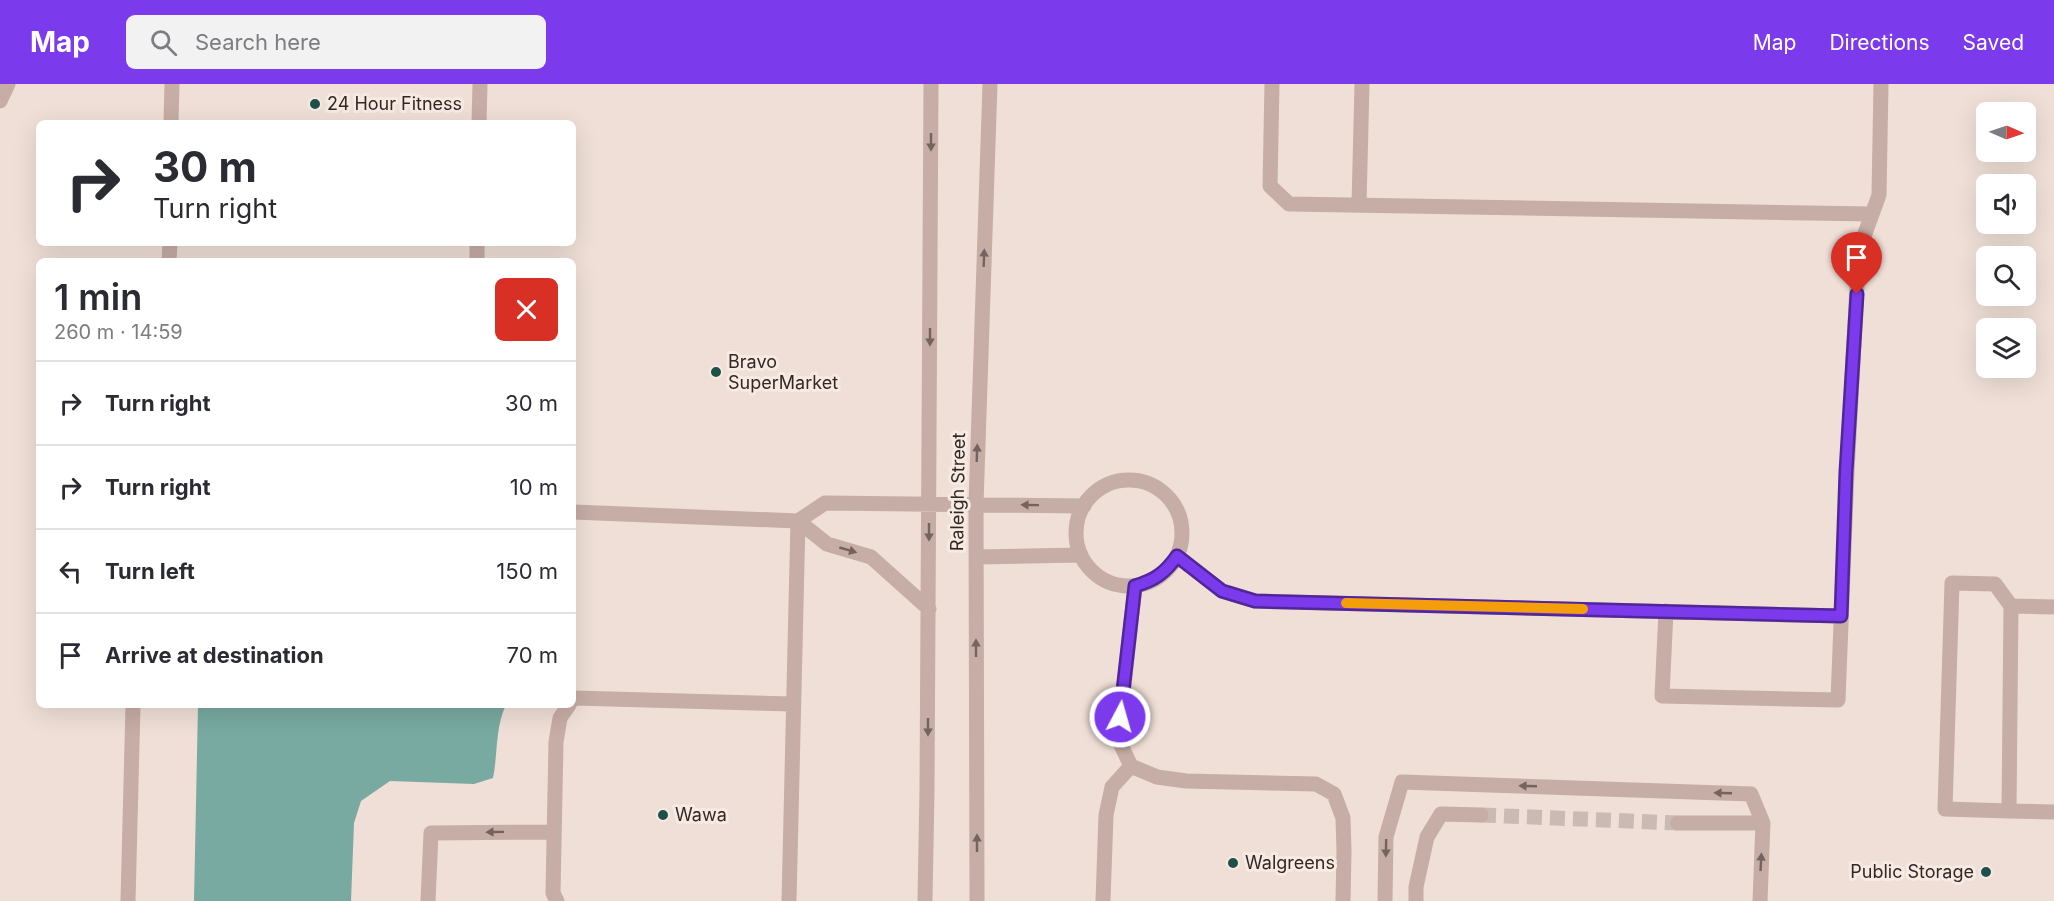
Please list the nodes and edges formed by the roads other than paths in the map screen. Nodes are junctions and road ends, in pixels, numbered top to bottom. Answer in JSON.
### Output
{"nodes":[{"id":1,"x":8,"y":84,"type":"edge"},
{"id":2,"x":172,"y":84,"type":"edge"},
{"id":3,"x":480,"y":84,"type":"edge"},
{"id":4,"x":931,"y":84,"type":"edge"},
{"id":5,"x":990,"y":84,"type":"edge"},
{"id":6,"x":1272,"y":84,"type":"edge"},
{"id":7,"x":1362,"y":84,"type":"edge"},
{"id":8,"x":1881,"y":84,"type":"edge"},
{"id":9,"x":0,"y":101,"type":"edge"},
{"id":10,"x":171,"y":120,"type":"edge"},
{"id":11,"x":479,"y":120,"type":"edge"},
{"id":12,"x":1359,"y":205,"type":"junction"},
{"id":13,"x":1872,"y":214,"type":"junction"},
{"id":14,"x":929,"y":504,"type":"junction"},
{"id":15,"x":976,"y":504,"type":"junction"},
{"id":16,"x":1084,"y":506,"type":"junction"},
{"id":17,"x":576,"y":512,"type":"edge"},
{"id":18,"x":798,"y":521,"type":"junction"},
{"id":19,"x":1081,"y":555,"type":"junction"},
{"id":20,"x":1177,"y":556,"type":"junction"},
{"id":21,"x":976,"y":557,"type":"junction"},
{"id":22,"x":1135,"y":586,"type":"junction"},
{"id":23,"x":2011,"y":606,"type":"junction"},
{"id":24,"x":2054,"y":607,"type":"edge"},
{"id":25,"x":929,"y":609,"type":"junction"},
{"id":26,"x":1666,"y":611,"type":"junction"},
{"id":27,"x":1841,"y":616,"type":"junction"},
{"id":28,"x":576,"y":698,"type":"edge"},
{"id":29,"x":793,"y":704,"type":"junction"},
{"id":30,"x":133,"y":708,"type":"edge"},
{"id":31,"x":567,"y":708,"type":"edge"},
{"id":32,"x":1131,"y":766,"type":"junction"},
{"id":33,"x":2009,"y":811,"type":"junction"},
{"id":34,"x":2054,"y":812,"type":"edge"},
{"id":35,"x":1481,"y":815,"type":"tunnel mouth"},
{"id":36,"x":1678,"y":823,"type":"tunnel mouth"},
{"id":37,"x":1763,"y":823,"type":"junction"},
{"id":38,"x":554,"y":832,"type":"junction"},
{"id":39,"x":128,"y":901,"type":"edge"},
{"id":40,"x":428,"y":901,"type":"edge"},
{"id":41,"x":557,"y":901,"type":"edge"},
{"id":42,"x":789,"y":901,"type":"edge"},
{"id":43,"x":925,"y":901,"type":"edge"},
{"id":44,"x":977,"y":901,"type":"edge"},
{"id":45,"x":1104,"y":901,"type":"edge"},
{"id":46,"x":1343,"y":901,"type":"edge"},
{"id":47,"x":1385,"y":901,"type":"edge"},
{"id":48,"x":1416,"y":901,"type":"edge"},
{"id":49,"x":1760,"y":901,"type":"edge"}],
"edges":[{"from":1,"to":9,"type":"street"},
{"from":2,"to":10,"type":"street"},
{"from":3,"to":11,"type":"street"},
{"from":4,"to":14,"type":"street","name":"Raleigh Street","one_way":true},
{"from":15,"to":5,"type":"street","name":"Raleigh Street","one_way":true},
{"from":6,"to":12,"type":"street"},
{"from":7,"to":12,"type":"street"},
{"from":8,"to":13,"type":"street"},
{"from":12,"to":13,"type":"street"},
{"from":13,"to":27,"type":"street"},
{"from":14,"to":15,"type":"street"},
{"from":14,"to":18,"type":"street"},
{"from":14,"to":25,"type":"street","name":"Raleigh Street","one_way":true},
{"from":16,"to":15,"type":"street","one_way":true},
{"from":15,"to":21,"type":"street","name":"Raleigh Street"},
{"from":16,"to":19,"type":"street"},
{"from":16,"to":20,"type":"street"},
{"from":17,"to":18,"type":"street"},
{"from":18,"to":25,"type":"street","one_way":true},
{"from":18,"to":29,"type":"street"},
{"from":19,"to":21,"type":"street"},
{"from":19,"to":22,"type":"street"},
{"from":20,"to":22,"type":"street"},
{"from":20,"to":26,"type":"street"},
{"from":44,"to":21,"type":"street","name":"Raleigh Street","one_way":true},
{"from":22,"to":32,"type":"street"},
{"from":23,"to":24,"type":"street"},
{"from":23,"to":33,"type":"street"},
{"from":23,"to":33,"type":"street"},
{"from":25,"to":43,"type":"street","name":"Raleigh Street","one_way":true},
{"from":26,"to":27,"type":"street"},
{"from":26,"to":27,"type":"street"},
{"from":28,"to":29,"type":"street"},
{"from":29,"to":42,"type":"street"},
{"from":30,"to":39,"type":"street"},
{"from":31,"to":38,"type":"street"},
{"from":32,"to":45,"type":"street"},
{"from":32,"to":46,"type":"street"},
{"from":33,"to":34,"type":"street"},
{"from":35,"to":48,"type":"street"},
{"from":36,"to":37,"type":"street"},
{"from":37,"to":47,"type":"street","one_way":true},
{"from":49,"to":37,"type":"street","one_way":true},
{"from":38,"to":40,"type":"street","one_way":true},
{"from":38,"to":41,"type":"street"}]}
